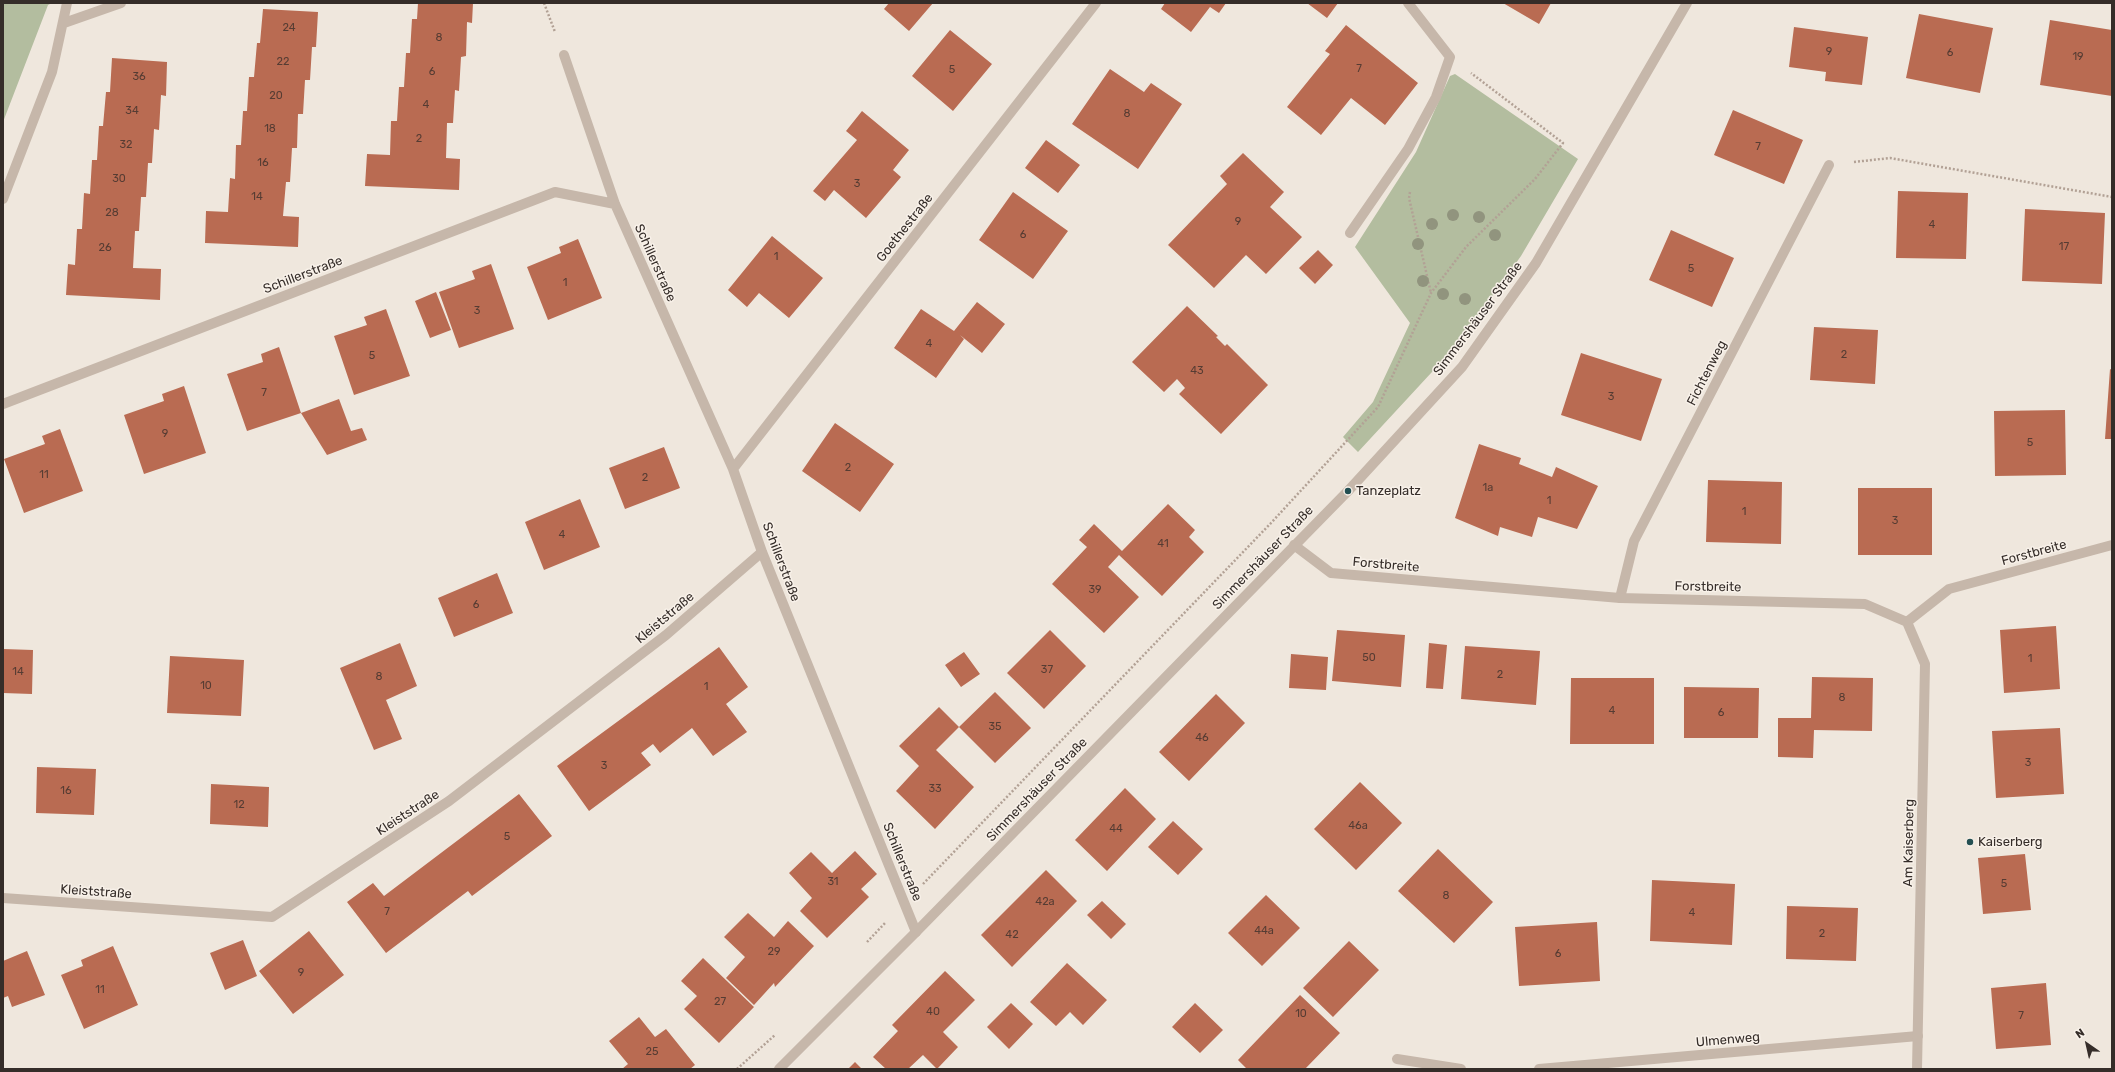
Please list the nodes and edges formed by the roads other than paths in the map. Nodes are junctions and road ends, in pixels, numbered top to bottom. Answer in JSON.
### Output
{"nodes":[{"id":1,"x":67,"y":3,"type":"edge"},
{"id":2,"x":122,"y":3,"type":"edge"},
{"id":3,"x":1096,"y":3,"type":"edge"},
{"id":4,"x":1408,"y":3,"type":"edge"},
{"id":5,"x":1687,"y":3,"type":"edge"},
{"id":6,"x":64,"y":23,"type":"junction"},
{"id":7,"x":564,"y":55,"type":"road end"},
{"id":8,"x":1829,"y":165,"type":"road end"},
{"id":9,"x":3,"y":199,"type":"edge"},
{"id":10,"x":615,"y":204,"type":"junction"},
{"id":11,"x":1350,"y":233,"type":"dead end"},
{"id":12,"x":3,"y":404,"type":"edge"},
{"id":13,"x":733,"y":469,"type":"junction"},
{"id":14,"x":1294,"y":545,"type":"junction"},
{"id":15,"x":2112,"y":545,"type":"edge"},
{"id":16,"x":762,"y":552,"type":"junction"},
{"id":17,"x":1620,"y":598,"type":"junction"},
{"id":18,"x":1907,"y":622,"type":"junction"},
{"id":19,"x":3,"y":898,"type":"edge"},
{"id":20,"x":916,"y":932,"type":"junction"},
{"id":21,"x":1918,"y":1036,"type":"junction"},
{"id":22,"x":1397,"y":1059,"type":"dead end"},
{"id":23,"x":779,"y":1069,"type":"edge"},
{"id":24,"x":1461,"y":1069,"type":"edge"},
{"id":25,"x":1539,"y":1069,"type":"edge"},
{"id":26,"x":1917,"y":1069,"type":"edge"}],
"edges":[{"from":1,"to":6,"type":"street"},
{"from":2,"to":6,"type":"street"},
{"from":3,"to":13,"type":"street","name":"Goethestraße"},
{"from":4,"to":11,"type":"street"},
{"from":5,"to":14,"type":"street","name":"Simmershäuser Straße"},
{"from":6,"to":9,"type":"street"},
{"from":7,"to":10,"type":"street","name":"Schillerstraße"},
{"from":8,"to":17,"type":"street","name":"Fichtenweg"},
{"from":10,"to":12,"type":"street","name":"Schillerstraße"},
{"from":10,"to":13,"type":"street","name":"Schillerstraße"},
{"from":13,"to":16,"type":"street","name":"Schillerstraße"},
{"from":14,"to":17,"type":"street","name":"Forstbreite"},
{"from":14,"to":20,"type":"street","name":"Simmershäuser Straße"},
{"from":15,"to":18,"type":"street","name":"Forstbreite"},
{"from":16,"to":19,"type":"street","name":"Kleiststraße"},
{"from":16,"to":20,"type":"street","name":"Schillerstraße"},
{"from":17,"to":18,"type":"street","name":"Forstbreite"},
{"from":18,"to":21,"type":"street","name":"Am Kaiserberg"},
{"from":20,"to":23,"type":"street","name":"Simmershäuser Straße"},
{"from":21,"to":25,"type":"street","name":"Ulmenweg"},
{"from":21,"to":26,"type":"street","name":"Am Kaiserberg"},
{"from":22,"to":24,"type":"street"}]}
